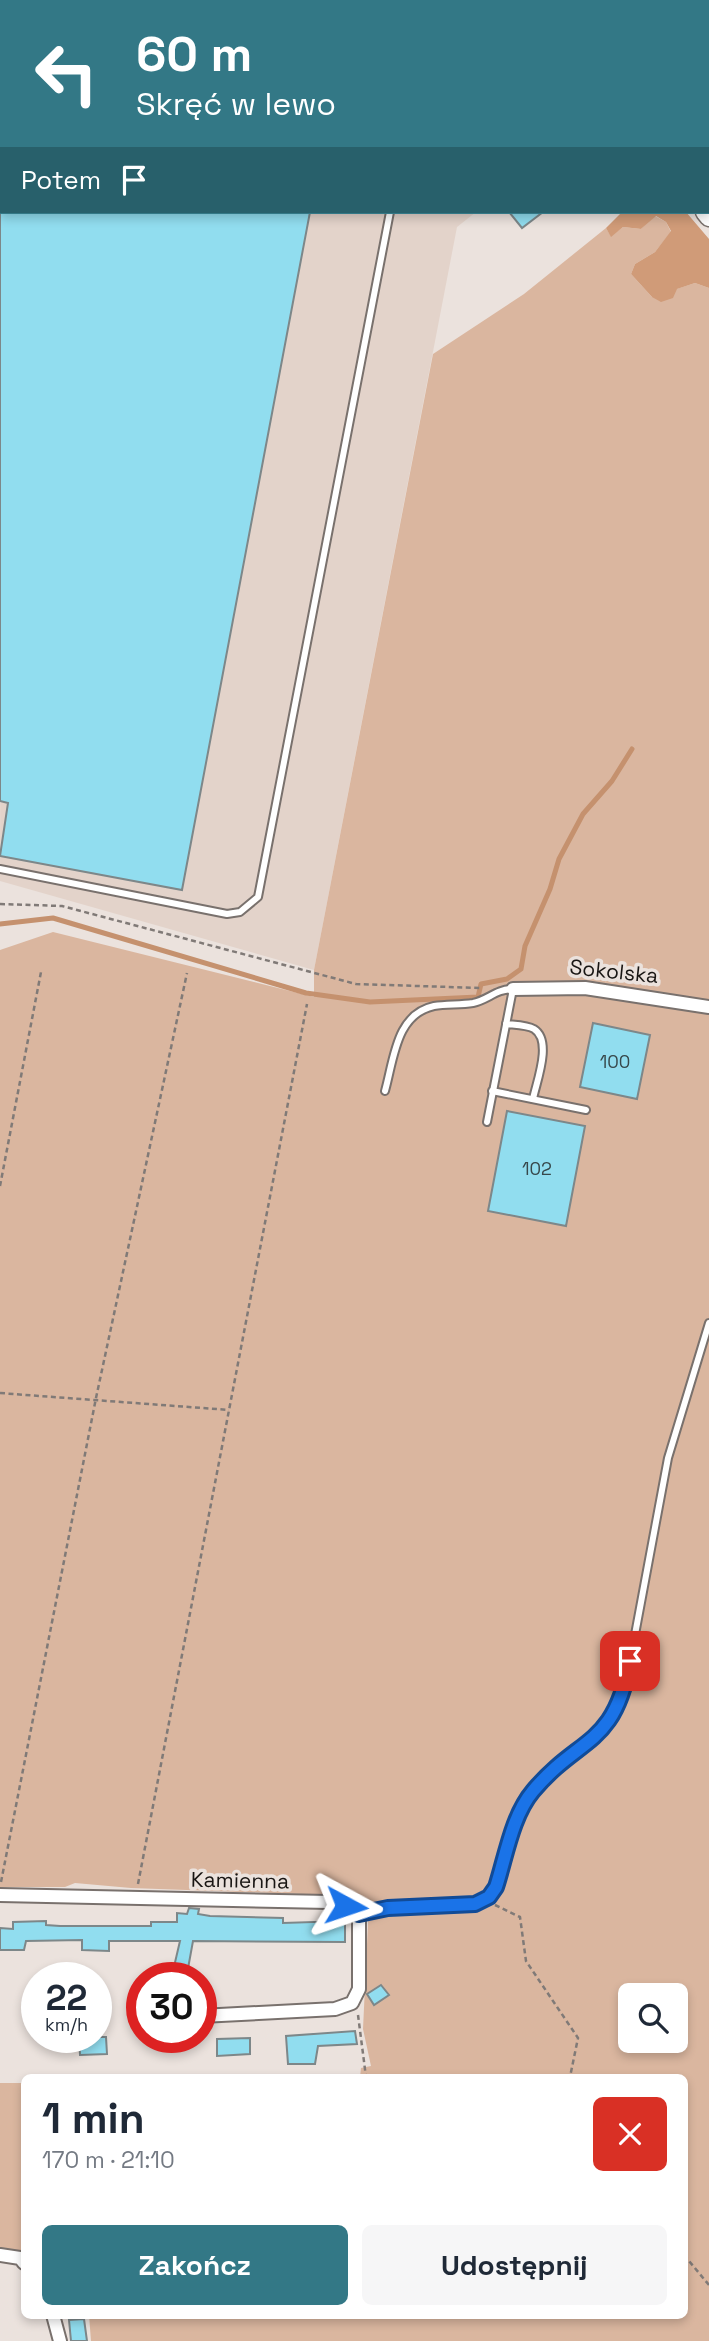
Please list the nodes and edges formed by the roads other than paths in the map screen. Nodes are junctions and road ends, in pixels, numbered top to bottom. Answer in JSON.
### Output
{"nodes":[{"id":1,"x":390,"y":214,"type":"edge"},
{"id":2,"x":0,"y":869,"type":"edge"},
{"id":3,"x":513,"y":989,"type":"junction"},
{"id":4,"x":709,"y":1007,"type":"edge"},
{"id":5,"x":506,"y":1024,"type":"junction"},
{"id":6,"x":385,"y":1091,"type":"dead end"},
{"id":7,"x":492,"y":1091,"type":"junction"},
{"id":8,"x":533,"y":1099,"type":"junction"},
{"id":9,"x":586,"y":1110,"type":"dead end"},
{"id":10,"x":486,"y":1122,"type":"dead end"},
{"id":11,"x":709,"y":1323,"type":"edge"},
{"id":12,"x":0,"y":1895,"type":"edge"},
{"id":13,"x":359,"y":1914,"type":"junction"},
{"id":14,"x":217,"y":2015,"type":"edge"},
{"id":15,"x":0,"y":2255,"type":"edge"},
{"id":16,"x":21,"y":2259,"type":"edge"},
{"id":17,"x":54,"y":2319,"type":"edge"},
{"id":18,"x":60,"y":2341,"type":"edge"}],
"edges":[{"from":1,"to":2,"type":"lane"},
{"from":3,"to":4,"type":"street","name":"Sokolska"},
{"from":3,"to":5,"type":"lane"},
{"from":3,"to":6,"type":"lane"},
{"from":5,"to":7,"type":"lane"},
{"from":5,"to":8,"type":"lane"},
{"from":7,"to":8,"type":"lane"},
{"from":7,"to":10,"type":"lane"},
{"from":8,"to":9,"type":"lane"},
{"from":11,"to":13,"type":"lane"},
{"from":12,"to":13,"type":"street","name":"Kamienna"},
{"from":13,"to":14,"type":"street"},
{"from":15,"to":16,"type":"street"},
{"from":17,"to":18,"type":"street"}]}
